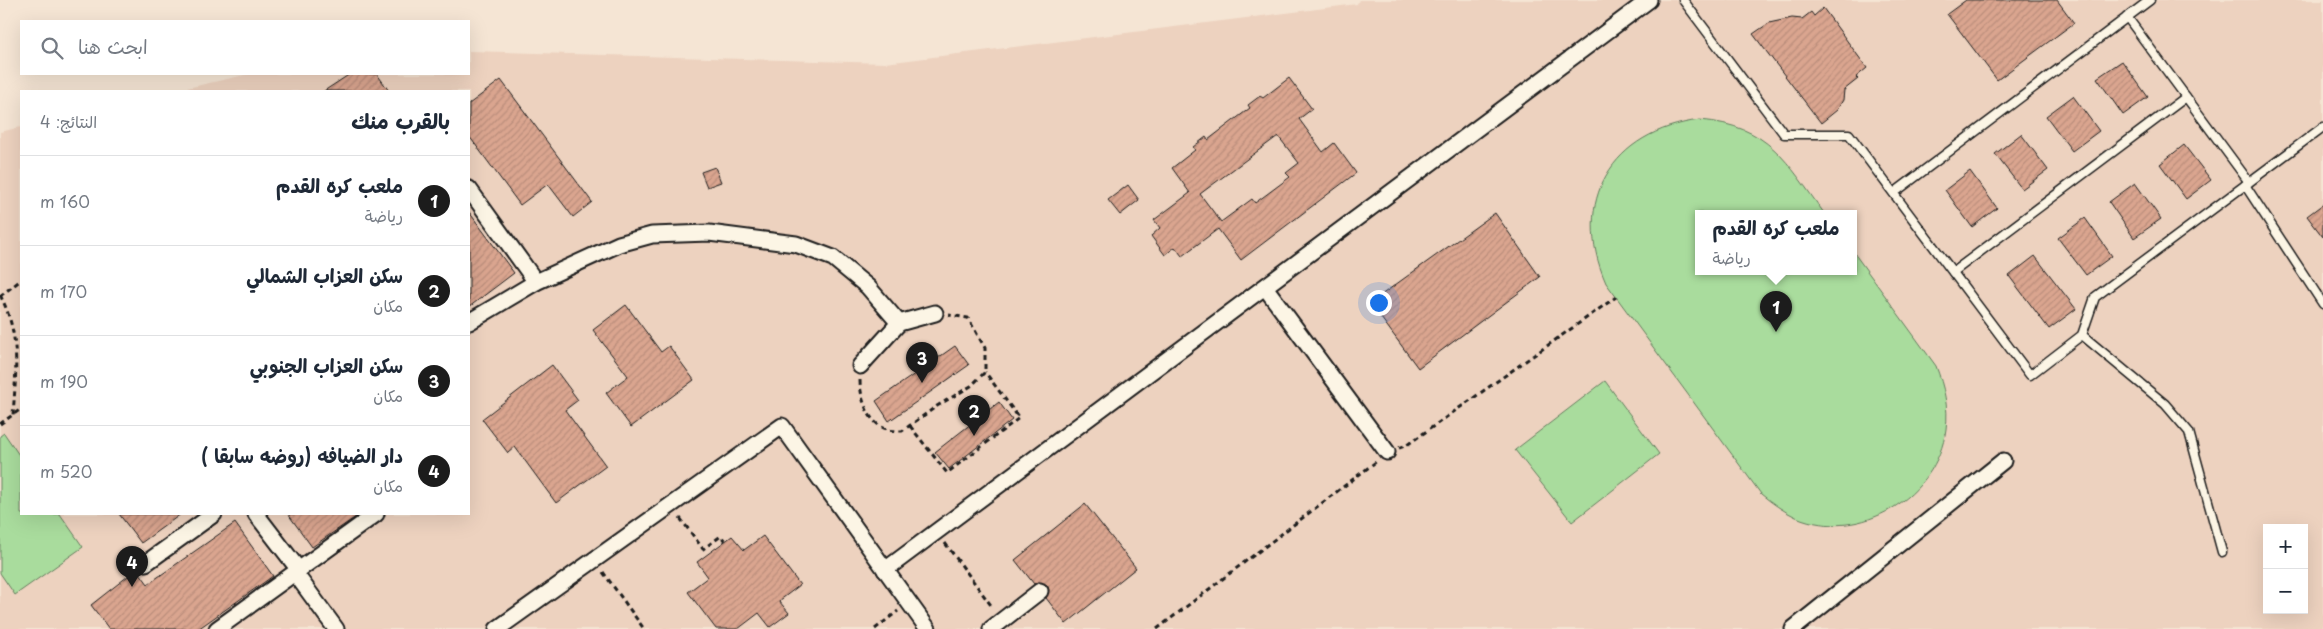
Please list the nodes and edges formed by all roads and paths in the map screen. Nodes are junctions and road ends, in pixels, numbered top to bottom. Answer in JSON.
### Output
{"nodes":[{"id":1,"x":1649,"y":0,"type":"edge"},
{"id":2,"x":1684,"y":0,"type":"edge"},
{"id":3,"x":2150,"y":0,"type":"edge"},
{"id":4,"x":2127,"y":17,"type":"junction"},
{"id":5,"x":2186,"y":96,"type":"junction"},
{"id":6,"x":2323,"y":127,"type":"edge"},
{"id":7,"x":2247,"y":184,"type":"junction"},
{"id":8,"x":1894,"y":193,"type":"junction"},
{"id":9,"x":472,"y":199,"type":"edge"},
{"id":10,"x":1953,"y":272,"type":"junction"},
{"id":11,"x":20,"y":281,"type":"edge"},
{"id":12,"x":536,"y":282,"type":"junction"},
{"id":13,"x":1265,"y":287,"type":"junction"},
{"id":14,"x":0,"y":296,"type":"edge"},
{"id":15,"x":2323,"y":304,"type":"edge"},
{"id":16,"x":935,"y":313,"type":"joint"},
{"id":17,"x":470,"y":321,"type":"edge"},
{"id":18,"x":899,"y":323,"type":"junction"},
{"id":19,"x":2082,"y":335,"type":"junction"},
{"id":20,"x":860,"y":366,"type":"joint"},
{"id":21,"x":986,"y":372,"type":"junction"},
{"id":22,"x":20,"y":410,"type":"edge"},
{"id":23,"x":13,"y":415,"type":"junction"},
{"id":24,"x":0,"y":424,"type":"edge"},
{"id":25,"x":910,"y":426,"type":"junction"},
{"id":26,"x":1387,"y":452,"type":"dead end"},
{"id":27,"x":2003,"y":461,"type":"dead end"},
{"id":28,"x":670,"y":505,"type":"junction"},
{"id":29,"x":213,"y":515,"type":"edge"},
{"id":30,"x":257,"y":515,"type":"edge"},
{"id":31,"x":375,"y":515,"type":"edge"},
{"id":32,"x":942,"y":538,"type":"dead end"},
{"id":33,"x":725,"y":541,"type":"dead end"},
{"id":34,"x":2222,"y":552,"type":"dead end"},
{"id":35,"x":594,"y":560,"type":"junction"},
{"id":36,"x":146,"y":563,"type":"dead end"},
{"id":37,"x":885,"y":570,"type":"junction"},
{"id":38,"x":297,"y":572,"type":"junction"},
{"id":39,"x":1040,"y":591,"type":"dead end"},
{"id":40,"x":909,"y":603,"type":"junction"},
{"id":41,"x":997,"y":625,"type":"edge"},
{"id":42,"x":217,"y":629,"type":"edge"},
{"id":43,"x":336,"y":629,"type":"edge"},
{"id":44,"x":497,"y":629,"type":"edge"},
{"id":45,"x":644,"y":629,"type":"edge"},
{"id":46,"x":875,"y":629,"type":"edge"},
{"id":47,"x":928,"y":629,"type":"edge"},
{"id":48,"x":1793,"y":629,"type":"edge"}],
"edges":[{"from":1,"to":13,"type":"street"},
{"from":2,"to":8,"type":"lane"},
{"from":3,"to":4,"type":"lane"},
{"from":4,"to":5,"type":"lane"},
{"from":4,"to":8,"type":"lane"},
{"from":5,"to":7,"type":"lane"},
{"from":5,"to":10,"type":"lane"},
{"from":6,"to":7,"type":"lane"},
{"from":7,"to":15,"type":"lane"},
{"from":7,"to":19,"type":"lane"},
{"from":8,"to":10,"type":"lane"},
{"from":9,"to":12,"type":"street"},
{"from":10,"to":19,"type":"lane"},
{"from":11,"to":14,"type":"path"},
{"from":12,"to":17,"type":"street"},
{"from":12,"to":18,"type":"street"},
{"from":13,"to":26,"type":"street"},
{"from":13,"to":37,"type":"street"},
{"from":14,"to":23,"type":"path"},
{"from":16,"to":18,"type":"street"},
{"from":16,"to":21,"type":"path"},
{"from":18,"to":20,"type":"street"},
{"from":19,"to":34,"type":"lane"},
{"from":20,"to":25,"type":"path"},
{"from":21,"to":25,"type":"path"},
{"from":21,"to":25,"type":"path"},
{"from":22,"to":23,"type":"path"},
{"from":23,"to":24,"type":"path"},
{"from":27,"to":48,"type":"street"},
{"from":28,"to":33,"type":"path"},
{"from":28,"to":35,"type":"street"},
{"from":28,"to":37,"type":"street"},
{"from":29,"to":36,"type":"street"},
{"from":30,"to":38,"type":"street"},
{"from":31,"to":38,"type":"street"},
{"from":32,"to":41,"type":"path"},
{"from":35,"to":44,"type":"street"},
{"from":35,"to":45,"type":"path"},
{"from":37,"to":40,"type":"street"},
{"from":38,"to":42,"type":"street"},
{"from":38,"to":43,"type":"street"},
{"from":39,"to":41,"type":"street"},
{"from":40,"to":46,"type":"path"},
{"from":40,"to":47,"type":"street"}]}
